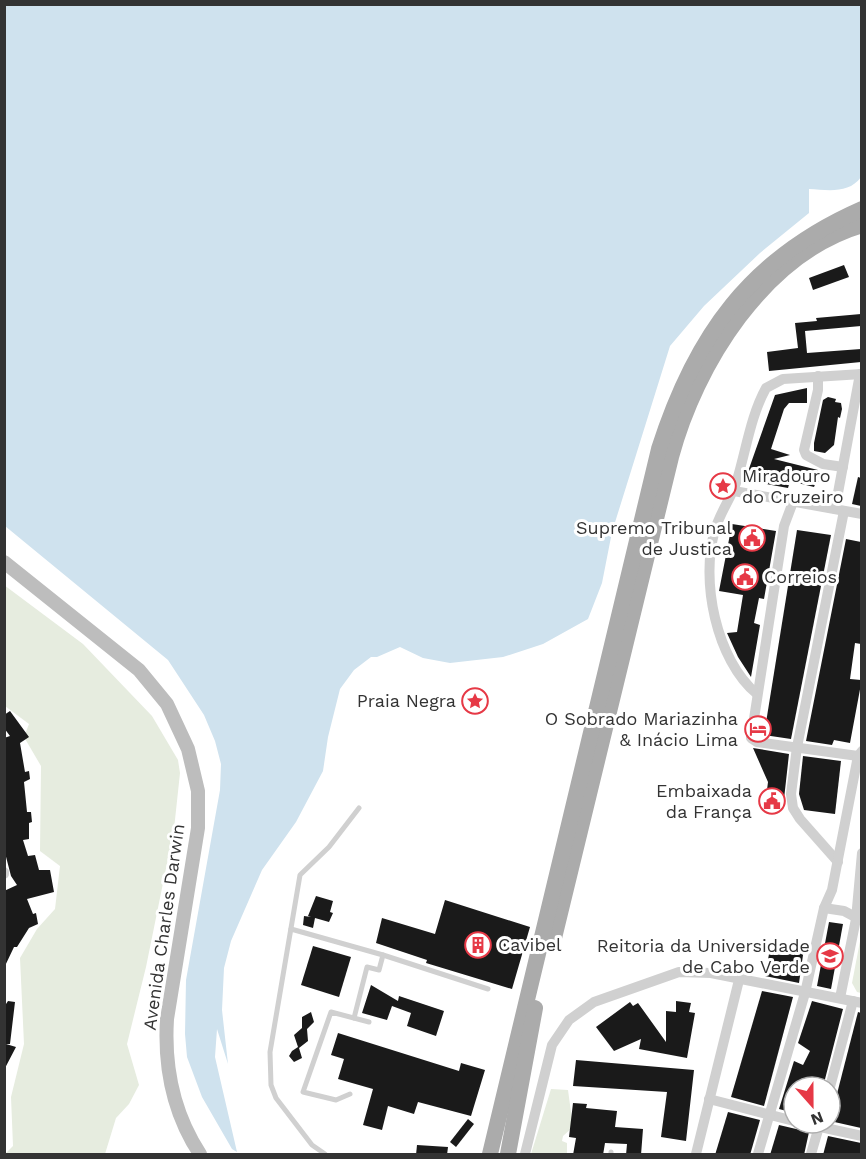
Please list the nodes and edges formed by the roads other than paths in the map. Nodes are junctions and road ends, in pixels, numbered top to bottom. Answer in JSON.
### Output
{"nodes":[{"id":1,"x":861,"y":209,"type":"edge"},
{"id":2,"x":861,"y":225,"type":"edge"},
{"id":3,"x":861,"y":374,"type":"edge"},
{"id":4,"x":818,"y":376,"type":"junction"},
{"id":5,"x":843,"y":467,"type":"junction"},
{"id":6,"x":734,"y":491,"type":"junction"},
{"id":7,"x":793,"y":502,"type":"junction"},
{"id":8,"x":839,"y":510,"type":"junction"},
{"id":9,"x":861,"y":514,"type":"edge"},
{"id":10,"x":4,"y":562,"type":"edge"},
{"id":11,"x":757,"y":694,"type":"junction"},
{"id":12,"x":797,"y":747,"type":"junction"},
{"id":13,"x":860,"y":753,"type":"edge"},
{"id":14,"x":359,"y":808,"type":"dead end"},
{"id":15,"x":861,"y":853,"type":"edge"},
{"id":16,"x":838,"y":862,"type":"junction"},
{"id":17,"x":824,"y":908,"type":"junction"},
{"id":18,"x":859,"y":920,"type":"edge"},
{"id":19,"x":291,"y":929,"type":"junction"},
{"id":20,"x":383,"y":955,"type":"junction"},
{"id":21,"x":740,"y":980,"type":"junction"},
{"id":22,"x":488,"y":989,"type":"dead end"},
{"id":23,"x":805,"y":993,"type":"junction"},
{"id":24,"x":840,"y":998,"type":"junction"},
{"id":25,"x":857,"y":1002,"type":"edge"},
{"id":26,"x":354,"y":1018,"type":"junction"},
{"id":27,"x":369,"y":1022,"type":"dead end"},
{"id":28,"x":834,"y":1075,"type":"edge"},
{"id":29,"x":350,"y":1094,"type":"dead end"},
{"id":30,"x":709,"y":1099,"type":"junction"},
{"id":31,"x":770,"y":1114,"type":"junction"},
{"id":32,"x":782,"y":1118,"type":"edge"},
{"id":33,"x":842,"y":1131,"type":"edge"},
{"id":34,"x":817,"y":1135,"type":"edge"},
{"id":35,"x":861,"y":1136,"type":"edge"},
{"id":36,"x":200,"y":1155,"type":"edge"},
{"id":37,"x":324,"y":1155,"type":"edge"},
{"id":38,"x":490,"y":1155,"type":"edge"},
{"id":39,"x":508,"y":1155,"type":"edge"},
{"id":40,"x":525,"y":1155,"type":"edge"},
{"id":41,"x":696,"y":1155,"type":"edge"},
{"id":42,"x":758,"y":1155,"type":"edge"},
{"id":43,"x":812,"y":1155,"type":"edge"}],
"edges":[{"from":1,"to":38,"type":"main road"},
{"from":2,"to":39,"type":"main road"},
{"from":3,"to":4,"type":"street"},
{"from":3,"to":5,"type":"street"},
{"from":4,"to":5,"type":"street"},
{"from":4,"to":6,"type":"street"},
{"from":5,"to":8,"type":"street"},
{"from":6,"to":7,"type":"street"},
{"from":6,"to":11,"type":"street"},
{"from":7,"to":8,"type":"street"},
{"from":7,"to":11,"type":"street"},
{"from":8,"to":9,"type":"street"},
{"from":8,"to":12,"type":"street"},
{"from":10,"to":36,"type":"main road","name":"Avenida Charles Darwin"},
{"from":11,"to":12,"type":"street"},
{"from":12,"to":13,"type":"street"},
{"from":12,"to":16,"type":"street"},
{"from":13,"to":16,"type":"street"},
{"from":14,"to":19,"type":"lane"},
{"from":15,"to":18,"type":"street"},
{"from":16,"to":17,"type":"street"},
{"from":17,"to":18,"type":"street"},
{"from":17,"to":23,"type":"street"},
{"from":18,"to":24,"type":"street"},
{"from":19,"to":20,"type":"lane"},
{"from":19,"to":37,"type":"lane"},
{"from":20,"to":22,"type":"lane"},
{"from":20,"to":26,"type":"lane"},
{"from":21,"to":23,"type":"street"},
{"from":21,"to":30,"type":"street"},
{"from":21,"to":40,"type":"street"},
{"from":23,"to":24,"type":"street"},
{"from":23,"to":31,"type":"street"},
{"from":24,"to":25,"type":"street"},
{"from":25,"to":28,"type":"street"},
{"from":26,"to":27,"type":"lane"},
{"from":26,"to":29,"type":"lane"},
{"from":30,"to":31,"type":"street"},
{"from":30,"to":41,"type":"street"},
{"from":31,"to":32,"type":"street"},
{"from":31,"to":42,"type":"street"},
{"from":33,"to":35,"type":"street"},
{"from":34,"to":43,"type":"street"}]}
